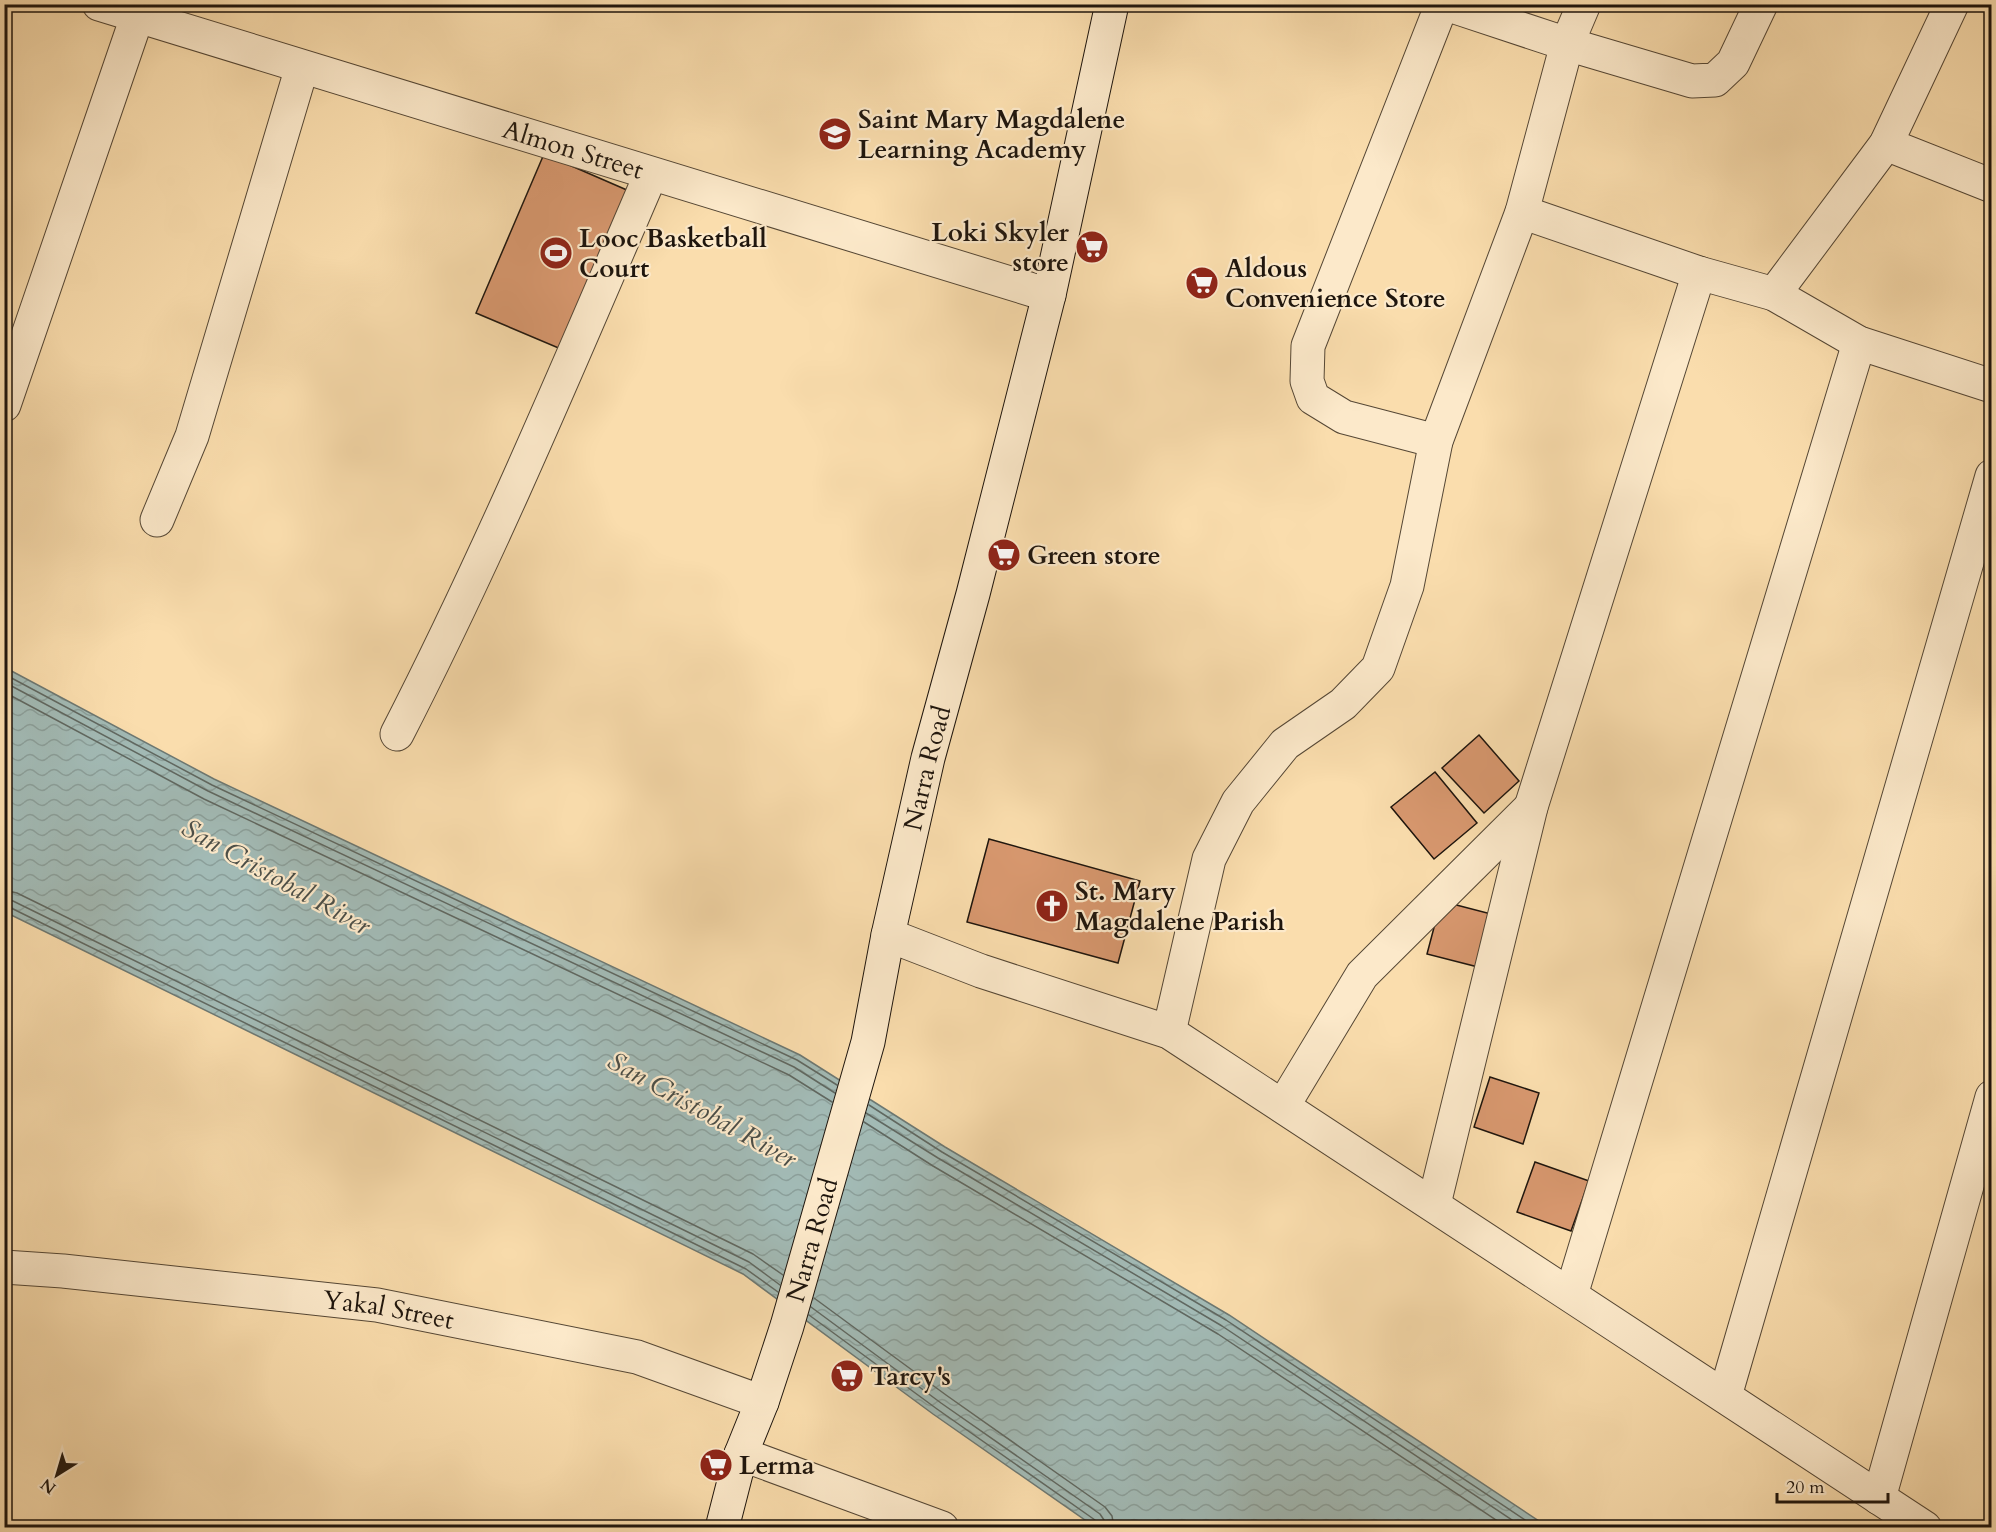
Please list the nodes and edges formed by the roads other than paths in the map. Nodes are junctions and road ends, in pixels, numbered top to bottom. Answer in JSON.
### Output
{"nodes":[{"id":1,"x":99,"y":4,"type":"edge"},
{"id":2,"x":1112,"y":4,"type":"edge"},
{"id":3,"x":1444,"y":4,"type":"edge"},
{"id":4,"x":1584,"y":4,"type":"edge"},
{"id":5,"x":1761,"y":4,"type":"edge"},
{"id":6,"x":1952,"y":4,"type":"edge"},
{"id":7,"x":137,"y":17,"type":"junction"},
{"id":8,"x":1567,"y":44,"type":"junction"},
{"id":9,"x":302,"y":67,"type":"junction"},
{"id":10,"x":1886,"y":144,"type":"junction"},
{"id":11,"x":651,"y":174,"type":"junction"},
{"id":12,"x":1992,"y":186,"type":"edge"},
{"id":13,"x":1522,"y":212,"type":"junction"},
{"id":14,"x":1699,"y":273,"type":"junction"},
{"id":15,"x":1774,"y":294,"type":"junction"},
{"id":16,"x":1049,"y":295,"type":"junction"},
{"id":17,"x":1859,"y":343,"type":"junction"},
{"id":18,"x":1992,"y":386,"type":"edge"},
{"id":19,"x":4,"y":405,"type":"edge"},
{"id":20,"x":1436,"y":441,"type":"junction"},
{"id":21,"x":1992,"y":476,"type":"edge"},
{"id":22,"x":157,"y":520,"type":"dead end"},
{"id":23,"x":397,"y":734,"type":"dead end"},
{"id":24,"x":1531,"y":807,"type":"junction"},
{"id":25,"x":888,"y":935,"type":"junction"},
{"id":26,"x":1169,"y":1032,"type":"junction"},
{"id":27,"x":1992,"y":1097,"type":"edge"},
{"id":28,"x":1283,"y":1106,"type":"junction"},
{"id":29,"x":1434,"y":1204,"type":"junction"},
{"id":30,"x":4,"y":1267,"type":"edge"},
{"id":31,"x":1571,"y":1295,"type":"junction"},
{"id":32,"x":1725,"y":1396,"type":"junction"},
{"id":33,"x":762,"y":1402,"type":"junction"},
{"id":34,"x":741,"y":1454,"type":"junction"},
{"id":35,"x":1880,"y":1498,"type":"junction"},
{"id":36,"x":722,"y":1527,"type":"edge"},
{"id":37,"x":942,"y":1527,"type":"edge"},
{"id":38,"x":1925,"y":1527,"type":"edge"}],
"edges":[{"from":1,"to":7,"type":"street","name":"Almon Street"},
{"from":2,"to":16,"type":"street","name":"Narra Road"},
{"from":3,"to":8,"type":"street"},
{"from":3,"to":20,"type":"street"},
{"from":4,"to":8,"type":"street"},
{"from":5,"to":8,"type":"street"},
{"from":6,"to":10,"type":"street"},
{"from":7,"to":9,"type":"street","name":"Almon Street"},
{"from":7,"to":19,"type":"street"},
{"from":8,"to":13,"type":"street"},
{"from":9,"to":11,"type":"street","name":"Almon Street"},
{"from":9,"to":22,"type":"street"},
{"from":10,"to":12,"type":"street"},
{"from":10,"to":15,"type":"street"},
{"from":11,"to":16,"type":"street","name":"Almon Street"},
{"from":11,"to":23,"type":"street"},
{"from":13,"to":14,"type":"street"},
{"from":13,"to":20,"type":"street"},
{"from":14,"to":15,"type":"street"},
{"from":14,"to":24,"type":"street"},
{"from":15,"to":17,"type":"street"},
{"from":16,"to":25,"type":"street","name":"Narra Road"},
{"from":17,"to":18,"type":"street"},
{"from":17,"to":31,"type":"street"},
{"from":20,"to":26,"type":"street"},
{"from":21,"to":32,"type":"street"},
{"from":24,"to":28,"type":"street"},
{"from":24,"to":29,"type":"street"},
{"from":25,"to":26,"type":"street"},
{"from":25,"to":33,"type":"street","name":"Narra Road"},
{"from":26,"to":28,"type":"street"},
{"from":27,"to":35,"type":"street"},
{"from":28,"to":29,"type":"street"},
{"from":29,"to":31,"type":"street"},
{"from":30,"to":33,"type":"street","name":"Yakal Street"},
{"from":31,"to":32,"type":"street"},
{"from":32,"to":35,"type":"street"},
{"from":33,"to":34,"type":"street","name":"Narra Road"},
{"from":34,"to":36,"type":"street","name":"Narra Road"},
{"from":34,"to":37,"type":"street"},
{"from":35,"to":38,"type":"street"}]}
